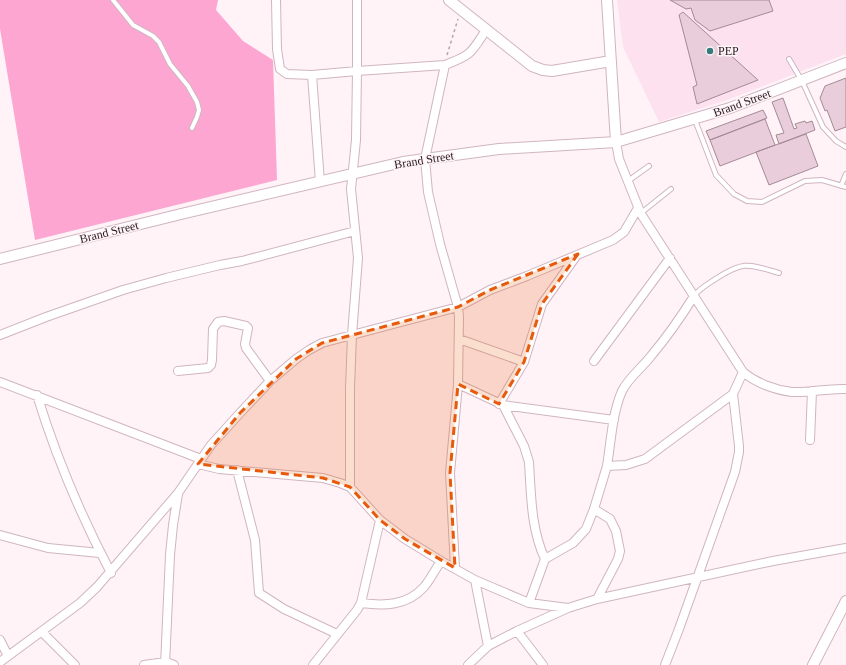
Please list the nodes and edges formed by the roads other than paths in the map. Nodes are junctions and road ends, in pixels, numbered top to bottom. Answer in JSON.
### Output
{"nodes":[{"id":1,"x":113,"y":0,"type":"edge"},
{"id":2,"x":276,"y":0,"type":"edge"},
{"id":3,"x":357,"y":0,"type":"edge"},
{"id":4,"x":449,"y":0,"type":"edge"},
{"id":5,"x":607,"y":0,"type":"edge"},
{"id":6,"x":486,"y":30,"type":"junction"},
{"id":7,"x":789,"y":59,"type":"dead end"},
{"id":8,"x":611,"y":61,"type":"junction"},
{"id":9,"x":846,"y":63,"type":"edge"},
{"id":10,"x":445,"y":65,"type":"junction"},
{"id":11,"x":358,"y":71,"type":"junction"},
{"id":12,"x":312,"y":75,"type":"junction"},
{"id":13,"x":802,"y":81,"type":"junction"},
{"id":14,"x":695,"y":120,"type":"junction"},
{"id":15,"x":192,"y":128,"type":"dead end"},
{"id":16,"x":616,"y":142,"type":"junction"},
{"id":17,"x":846,"y":147,"type":"edge"},
{"id":18,"x":425,"y":159,"type":"junction"},
{"id":19,"x":649,"y":166,"type":"dead end"},
{"id":20,"x":846,"y":174,"type":"edge"},
{"id":21,"x":352,"y":175,"type":"junction"},
{"id":22,"x":627,"y":181,"type":"junction"},
{"id":23,"x":320,"y":182,"type":"junction"},
{"id":24,"x":841,"y":186,"type":"junction"},
{"id":25,"x":846,"y":187,"type":"edge"},
{"id":26,"x":671,"y":189,"type":"dead end"},
{"id":27,"x":639,"y":211,"type":"junction"},
{"id":28,"x":355,"y":231,"type":"junction"},
{"id":29,"x":578,"y":254,"type":"junction"},
{"id":30,"x":670,"y":258,"type":"junction"},
{"id":31,"x":0,"y":259,"type":"edge"},
{"id":32,"x":779,"y":273,"type":"dead end"},
{"id":33,"x":694,"y":296,"type":"junction"},
{"id":34,"x":458,"y":307,"type":"junction"},
{"id":35,"x":0,"y":335,"type":"edge"},
{"id":36,"x":352,"y":335,"type":"junction"},
{"id":37,"x":459,"y":339,"type":"junction"},
{"id":38,"x":594,"y":361,"type":"dead end"},
{"id":39,"x":524,"y":362,"type":"junction"},
{"id":40,"x":178,"y":371,"type":"dead end"},
{"id":41,"x":743,"y":372,"type":"junction"},
{"id":42,"x":270,"y":381,"type":"junction"},
{"id":43,"x":0,"y":382,"type":"edge"},
{"id":44,"x":458,"y":384,"type":"junction"},
{"id":45,"x":846,"y":389,"type":"edge"},
{"id":46,"x":812,"y":391,"type":"junction"},
{"id":47,"x":733,"y":394,"type":"junction"},
{"id":48,"x":37,"y":395,"type":"junction"},
{"id":49,"x":501,"y":404,"type":"junction"},
{"id":50,"x":614,"y":420,"type":"junction"},
{"id":51,"x":810,"y":440,"type":"dead end"},
{"id":52,"x":200,"y":461,"type":"junction"},
{"id":53,"x":607,"y":466,"type":"junction"},
{"id":54,"x":237,"y":470,"type":"junction"},
{"id":55,"x":350,"y":486,"type":"junction"},
{"id":56,"x":178,"y":493,"type":"junction"},
{"id":57,"x":594,"y":509,"type":"junction"},
{"id":58,"x":380,"y":520,"type":"junction"},
{"id":59,"x":0,"y":535,"type":"edge"},
{"id":60,"x":846,"y":548,"type":"edge"},
{"id":61,"x":100,"y":553,"type":"junction"},
{"id":62,"x":545,"y":559,"type":"junction"},
{"id":63,"x":441,"y":562,"type":"junction"},
{"id":64,"x":455,"y":568,"type":"junction"},
{"id":65,"x":111,"y":573,"type":"junction"},
{"id":66,"x":696,"y":578,"type":"junction"},
{"id":67,"x":475,"y":580,"type":"junction"},
{"id":68,"x":597,"y":599,"type":"junction"},
{"id":69,"x":846,"y":601,"type":"edge"},
{"id":70,"x":361,"y":603,"type":"junction"},
{"id":71,"x":528,"y":603,"type":"junction"},
{"id":72,"x":568,"y":608,"type":"junction"},
{"id":73,"x":517,"y":631,"type":"junction"},
{"id":74,"x":42,"y":632,"type":"junction"},
{"id":75,"x":338,"y":634,"type":"junction"},
{"id":76,"x":0,"y":640,"type":"edge"},
{"id":77,"x":488,"y":646,"type":"junction"},
{"id":78,"x":8,"y":656,"type":"junction"},
{"id":79,"x":0,"y":662,"type":"edge"},
{"id":80,"x":168,"y":664,"type":"edge"},
{"id":81,"x":75,"y":665,"type":"edge"},
{"id":82,"x":144,"y":665,"type":"edge"},
{"id":83,"x":313,"y":665,"type":"edge"},
{"id":84,"x":468,"y":665,"type":"edge"},
{"id":85,"x":543,"y":665,"type":"edge"},
{"id":86,"x":664,"y":665,"type":"edge"},
{"id":87,"x":813,"y":665,"type":"edge"}],
"edges":[{"from":1,"to":15,"type":"lane"},
{"from":2,"to":12,"type":"street"},
{"from":3,"to":11,"type":"street"},
{"from":4,"to":6,"type":"street"},
{"from":5,"to":8,"type":"street"},
{"from":6,"to":8,"type":"street"},
{"from":6,"to":10,"type":"street"},
{"from":7,"to":13,"type":"lane"},
{"from":8,"to":16,"type":"street"},
{"from":9,"to":13,"type":"street","name":"Brand Street"},
{"from":10,"to":11,"type":"street"},
{"from":10,"to":18,"type":"street"},
{"from":11,"to":12,"type":"street"},
{"from":11,"to":21,"type":"street"},
{"from":12,"to":23,"type":"street"},
{"from":13,"to":14,"type":"street","name":"Brand Street"},
{"from":13,"to":17,"type":"lane"},
{"from":14,"to":16,"type":"street","name":"Brand Street"},
{"from":14,"to":24,"type":"lane"},
{"from":16,"to":18,"type":"street","name":"Brand Street"},
{"from":16,"to":22,"type":"street"},
{"from":18,"to":21,"type":"street","name":"Brand Street"},
{"from":18,"to":34,"type":"street"},
{"from":19,"to":22,"type":"lane"},
{"from":20,"to":24,"type":"lane"},
{"from":21,"to":23,"type":"street","name":"Brand Street"},
{"from":21,"to":28,"type":"street"},
{"from":22,"to":27,"type":"street"},
{"from":23,"to":31,"type":"street","name":"Brand Street"},
{"from":24,"to":25,"type":"lane"},
{"from":26,"to":27,"type":"lane"},
{"from":27,"to":29,"type":"street"},
{"from":27,"to":30,"type":"street"},
{"from":28,"to":35,"type":"street"},
{"from":28,"to":36,"type":"street"},
{"from":29,"to":34,"type":"street"},
{"from":29,"to":39,"type":"street"},
{"from":30,"to":33,"type":"street"},
{"from":30,"to":38,"type":"street"},
{"from":32,"to":33,"type":"lane"},
{"from":33,"to":41,"type":"street"},
{"from":33,"to":50,"type":"street"},
{"from":34,"to":36,"type":"street"},
{"from":34,"to":37,"type":"street"},
{"from":36,"to":42,"type":"street"},
{"from":36,"to":55,"type":"street"},
{"from":37,"to":39,"type":"street"},
{"from":37,"to":44,"type":"street"},
{"from":39,"to":49,"type":"street"},
{"from":40,"to":42,"type":"street"},
{"from":41,"to":46,"type":"street"},
{"from":41,"to":47,"type":"street"},
{"from":42,"to":52,"type":"street"},
{"from":43,"to":48,"type":"street"},
{"from":44,"to":49,"type":"street"},
{"from":44,"to":64,"type":"street"},
{"from":45,"to":46,"type":"street"},
{"from":46,"to":51,"type":"street"},
{"from":47,"to":53,"type":"street"},
{"from":47,"to":66,"type":"street"},
{"from":48,"to":52,"type":"street"},
{"from":48,"to":61,"type":"street"},
{"from":49,"to":50,"type":"street"},
{"from":49,"to":62,"type":"street"},
{"from":50,"to":53,"type":"street"},
{"from":52,"to":54,"type":"street"},
{"from":52,"to":56,"type":"street"},
{"from":53,"to":57,"type":"street"},
{"from":54,"to":55,"type":"street"},
{"from":54,"to":75,"type":"street"},
{"from":55,"to":58,"type":"street"},
{"from":56,"to":65,"type":"street"},
{"from":56,"to":80,"type":"street"},
{"from":57,"to":62,"type":"street"},
{"from":57,"to":68,"type":"street"},
{"from":58,"to":63,"type":"street"},
{"from":58,"to":70,"type":"street"},
{"from":59,"to":61,"type":"street"},
{"from":60,"to":66,"type":"street"},
{"from":61,"to":65,"type":"street"},
{"from":62,"to":71,"type":"street"},
{"from":63,"to":64,"type":"street"},
{"from":63,"to":70,"type":"street"},
{"from":64,"to":67,"type":"street"},
{"from":65,"to":74,"type":"street"},
{"from":66,"to":68,"type":"street"},
{"from":66,"to":86,"type":"street"},
{"from":67,"to":71,"type":"street"},
{"from":67,"to":77,"type":"street"},
{"from":68,"to":72,"type":"street"},
{"from":69,"to":87,"type":"street"},
{"from":70,"to":75,"type":"street"},
{"from":71,"to":72,"type":"street"},
{"from":72,"to":73,"type":"street"},
{"from":73,"to":77,"type":"street"},
{"from":73,"to":85,"type":"street"},
{"from":74,"to":78,"type":"street"},
{"from":74,"to":81,"type":"street"},
{"from":75,"to":83,"type":"street"},
{"from":76,"to":78,"type":"street"},
{"from":77,"to":84,"type":"street"},
{"from":78,"to":79,"type":"street"},
{"from":80,"to":82,"type":"street"}]}
